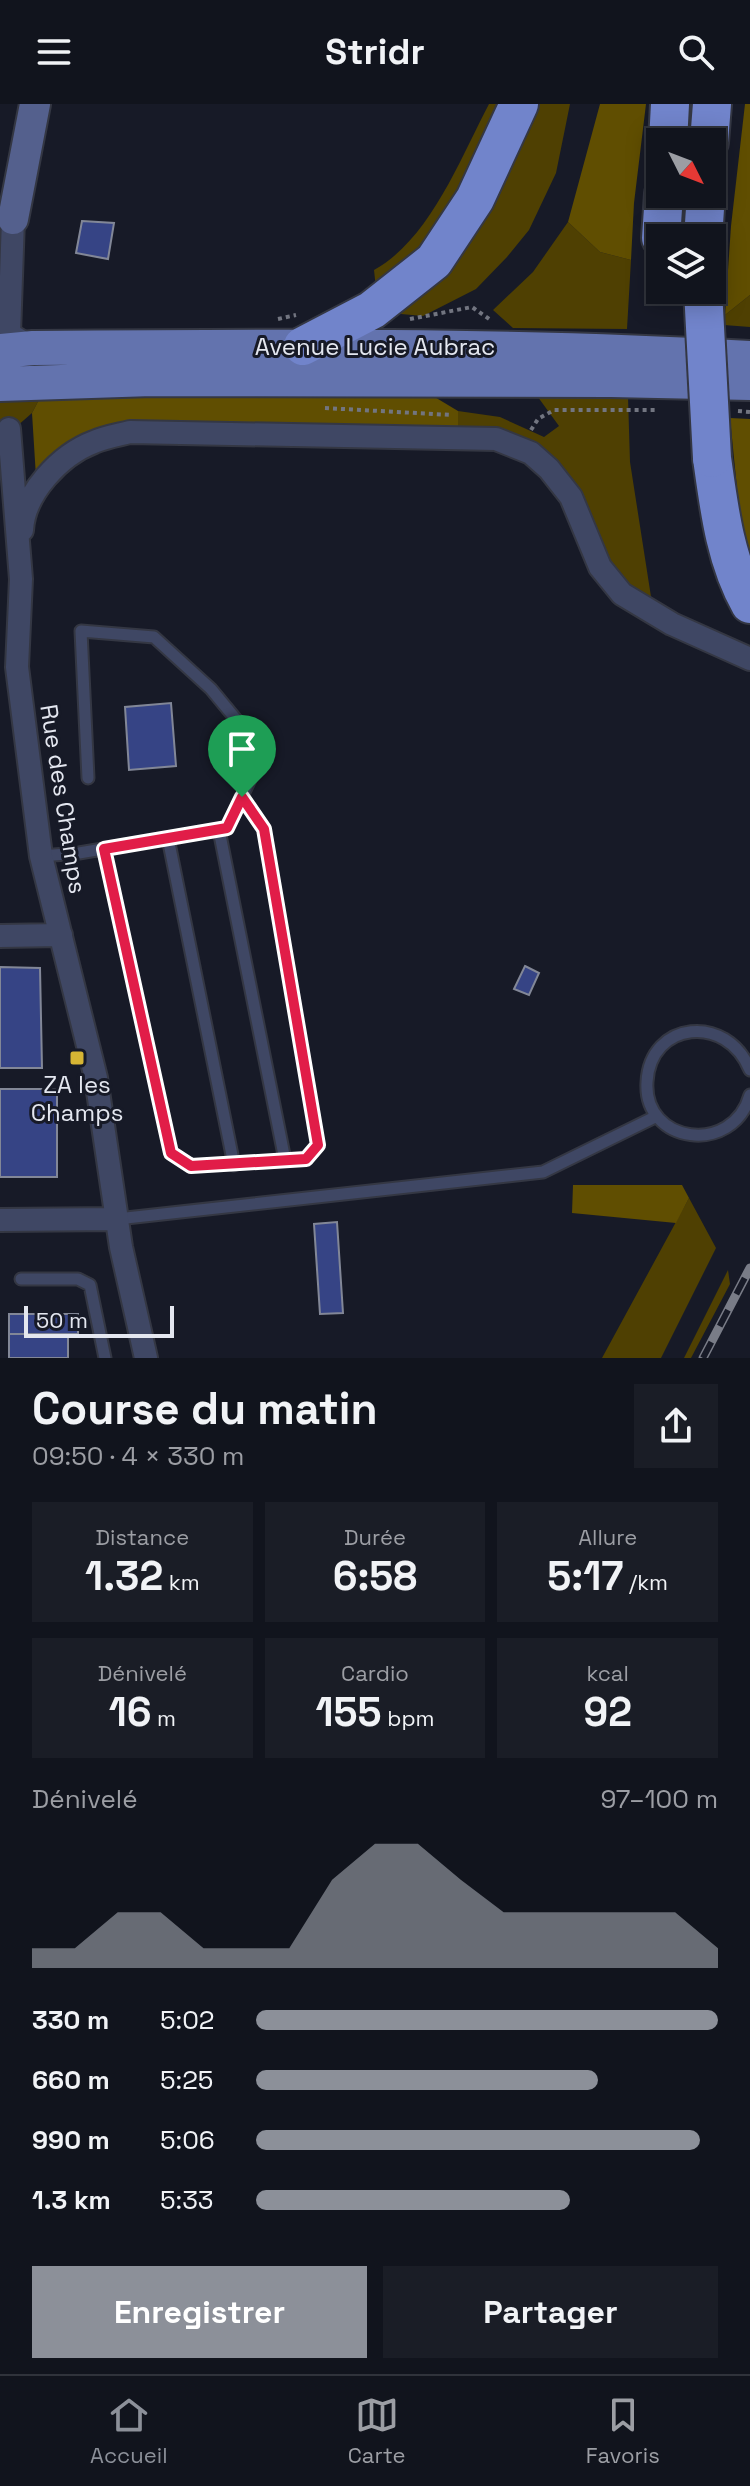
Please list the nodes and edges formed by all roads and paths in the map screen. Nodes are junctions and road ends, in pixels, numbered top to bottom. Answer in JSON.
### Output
{"nodes":[{"id":1,"x":35,"y":104,"type":"edge"},
{"id":2,"x":519,"y":104,"type":"edge"},
{"id":3,"x":670,"y":104,"type":"edge"},
{"id":4,"x":712,"y":104,"type":"edge"},
{"id":5,"x":669,"y":128,"type":"edge"},
{"id":6,"x":710,"y":128,"type":"edge"},
{"id":7,"x":7,"y":228,"type":"edge"},
{"id":8,"x":704,"y":304,"type":"edge"},
{"id":9,"x":303,"y":346,"type":"junction"},
{"id":10,"x":17,"y":350,"type":"edge"},
{"id":11,"x":750,"y":358,"type":"edge"},
{"id":12,"x":0,"y":384,"type":"edge"},
{"id":13,"x":743,"y":397,"type":"edge"},
{"id":14,"x":322,"y":408,"type":"dead end"},
{"id":15,"x":662,"y":410,"type":"dead end"},
{"id":16,"x":750,"y":412,"type":"edge"},
{"id":17,"x":458,"y":416,"type":"dead end"},
{"id":18,"x":9,"y":429,"type":"dead end"},
{"id":19,"x":527,"y":438,"type":"dead end"},
{"id":20,"x":21,"y":579,"type":"junction"},
{"id":21,"x":750,"y":604,"type":"edge"},
{"id":22,"x":750,"y":659,"type":"edge"},
{"id":23,"x":8,"y":667,"type":"edge"},
{"id":24,"x":88,"y":778,"type":"dead end"},
{"id":25,"x":242,"y":797,"type":"junction"},
{"id":26,"x":219,"y":830,"type":"junction"},
{"id":27,"x":168,"y":838,"type":"junction"},
{"id":28,"x":104,"y":849,"type":"junction"},
{"id":29,"x":41,"y":856,"type":"junction"},
{"id":30,"x":61,"y":935,"type":"junction"},
{"id":31,"x":0,"y":936,"type":"edge"},
{"id":32,"x":750,"y":1070,"type":"edge"},
{"id":33,"x":750,"y":1095,"type":"edge"},
{"id":34,"x":657,"y":1116,"type":"junction"},
{"id":35,"x":285,"y":1160,"type":"junction"},
{"id":36,"x":234,"y":1165,"type":"junction"},
{"id":37,"x":117,"y":1219,"type":"junction"},
{"id":38,"x":0,"y":1220,"type":"edge"},
{"id":39,"x":21,"y":1279,"type":"dead end"},
{"id":40,"x":105,"y":1358,"type":"edge"},
{"id":41,"x":146,"y":1358,"type":"edge"}],
"edges":[{"from":1,"to":7,"type":"street"},
{"from":2,"to":9,"type":"highway"},
{"from":3,"to":5,"type":"highway"},
{"from":4,"to":6,"type":"highway"},
{"from":7,"to":10,"type":"street"},
{"from":8,"to":21,"type":"highway","bridge":true},
{"from":9,"to":10,"type":"main road","name":"Avenue Lucie Aubrac"},
{"from":9,"to":11,"type":"main road","name":"Avenue Lucie Aubrac"},
{"from":12,"to":13,"type":"main road","name":"Avenue Lucie Aubrac"},
{"from":13,"to":16,"type":"path"},
{"from":14,"to":17,"type":"path"},
{"from":15,"to":19,"type":"path"},
{"from":18,"to":20,"type":"street","name":"Rue des Champs"},
{"from":20,"to":22,"type":"street"},
{"from":20,"to":23,"type":"street","name":"Rue des Champs"},
{"from":23,"to":29,"type":"street","name":"Rue des Champs"},
{"from":24,"to":25,"type":"lane"},
{"from":25,"to":26,"type":"lane"},
{"from":25,"to":35,"type":"lane"},
{"from":26,"to":27,"type":"lane"},
{"from":26,"to":35,"type":"lane"},
{"from":27,"to":28,"type":"lane"},
{"from":27,"to":36,"type":"lane"},
{"from":28,"to":29,"type":"lane"},
{"from":28,"to":36,"type":"lane"},
{"from":29,"to":30,"type":"street","name":"Rue des Champs"},
{"from":30,"to":31,"type":"street"},
{"from":30,"to":37,"type":"street","name":"Rue des Champs"},
{"from":32,"to":34,"type":"lane"},
{"from":33,"to":34,"type":"lane"},
{"from":34,"to":37,"type":"lane"},
{"from":35,"to":36,"type":"lane"},
{"from":37,"to":38,"type":"street"},
{"from":37,"to":41,"type":"street","name":"Rue des Champs"},
{"from":39,"to":40,"type":"lane"}]}
